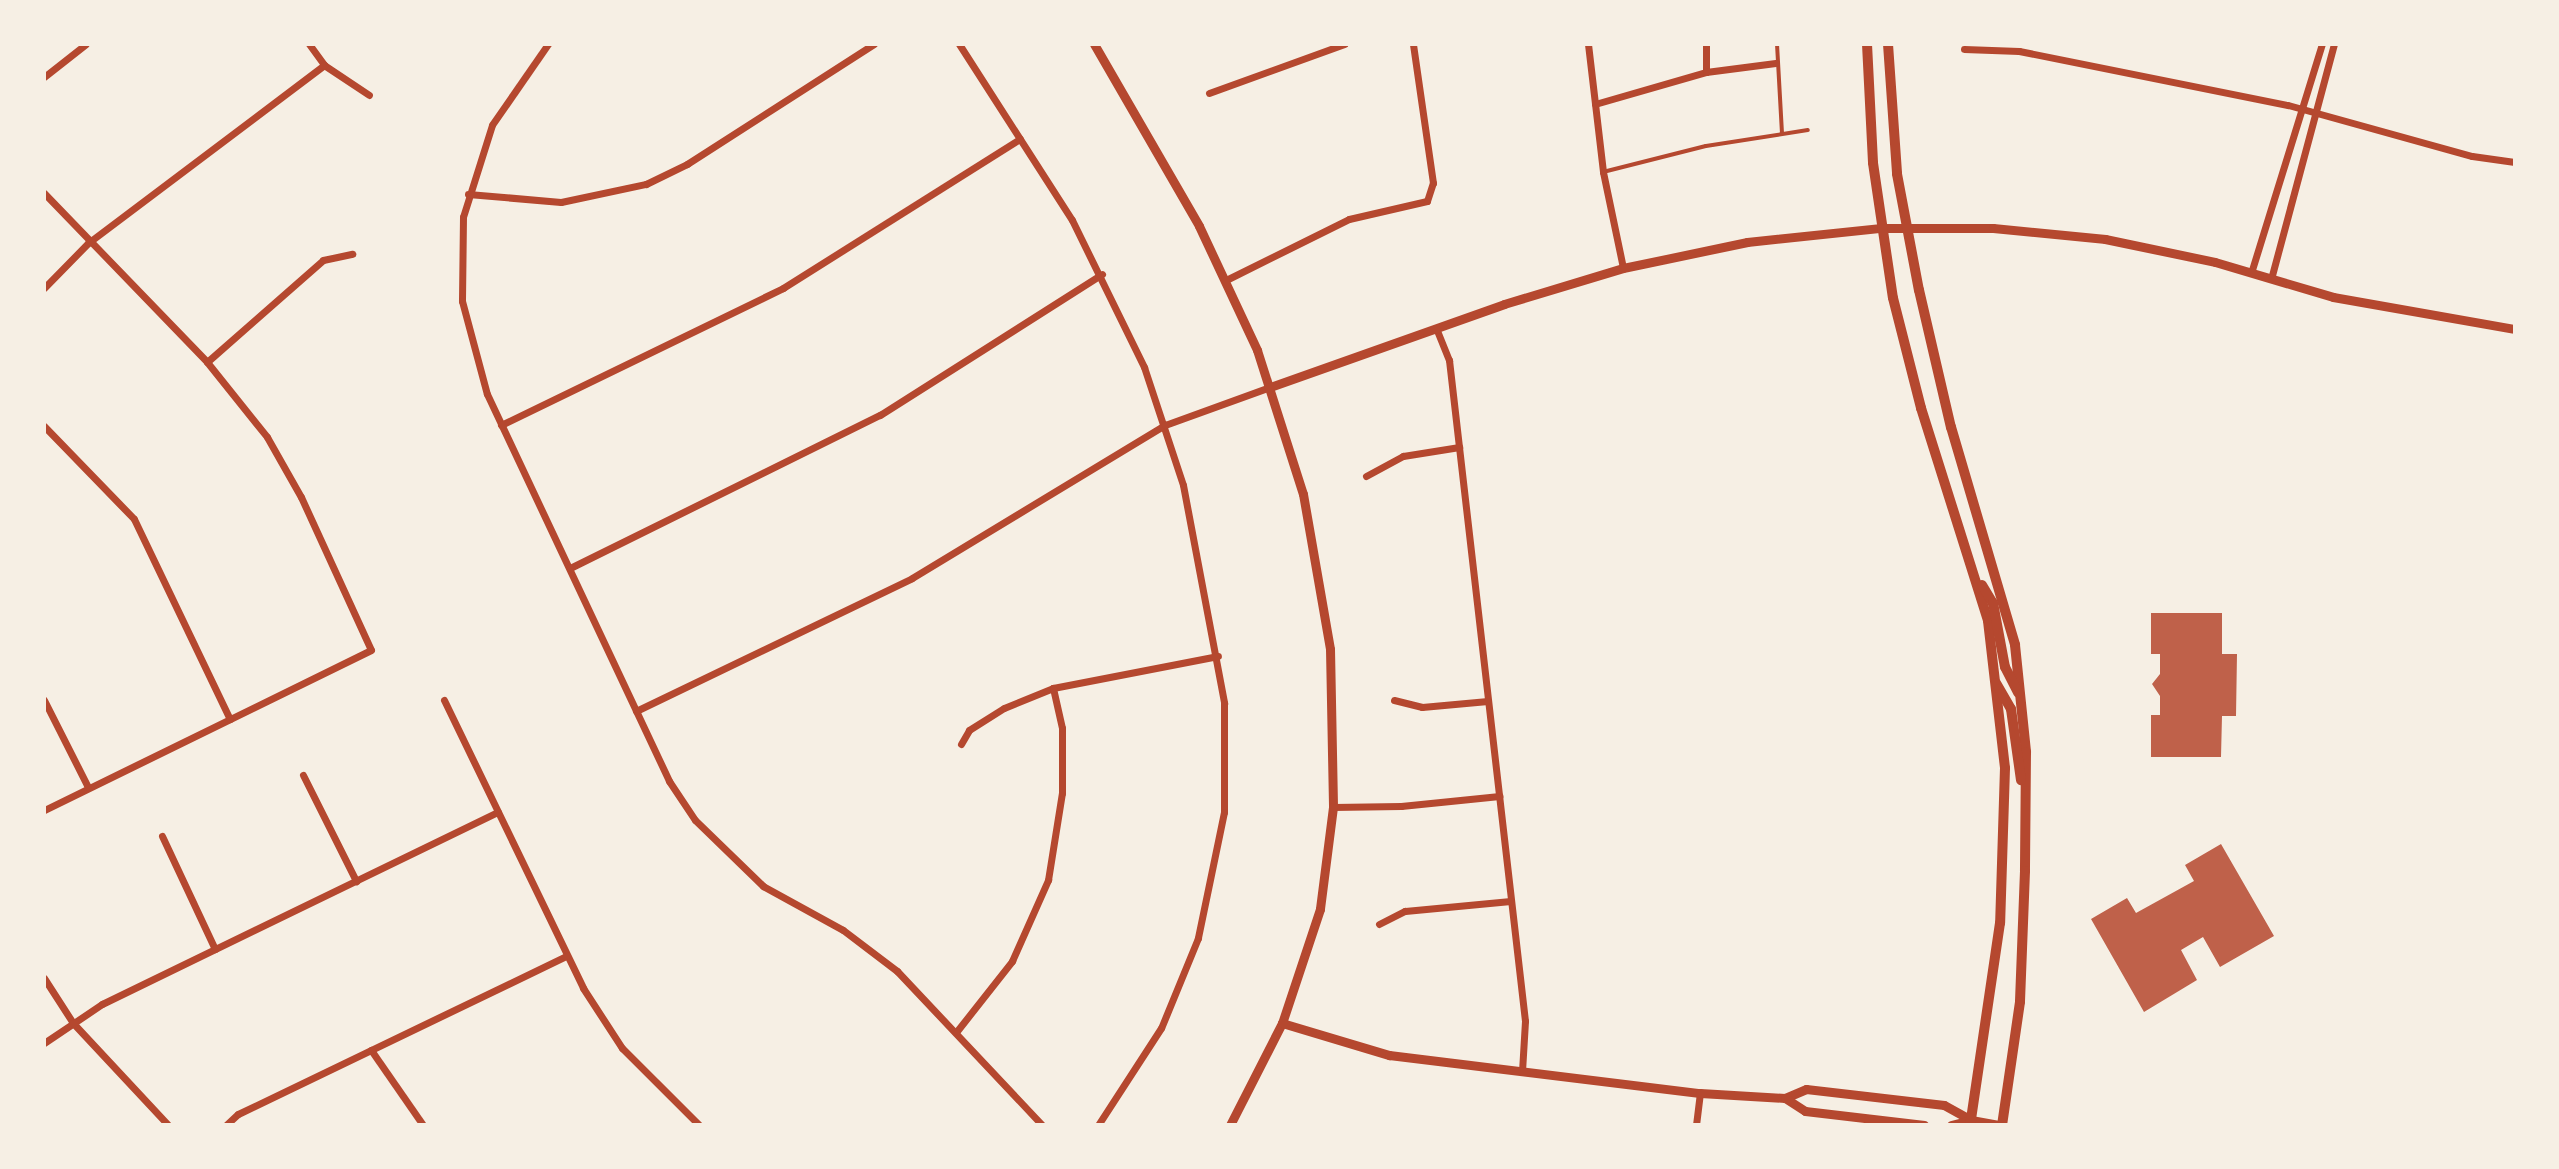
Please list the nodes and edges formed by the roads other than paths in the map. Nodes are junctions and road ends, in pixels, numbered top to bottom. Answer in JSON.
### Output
{"nodes":[{"id":1,"x":86,"y":44,"type":"edge"},
{"id":2,"x":309,"y":44,"type":"edge"},
{"id":3,"x":548,"y":44,"type":"edge"},
{"id":4,"x":874,"y":44,"type":"edge"},
{"id":5,"x":959,"y":44,"type":"edge"},
{"id":6,"x":1094,"y":44,"type":"edge"},
{"id":7,"x":1344,"y":44,"type":"edge"},
{"id":8,"x":1413,"y":44,"type":"edge"},
{"id":9,"x":1588,"y":44,"type":"edge"},
{"id":10,"x":1706,"y":44,"type":"edge"},
{"id":11,"x":1777,"y":44,"type":"edge"},
{"id":12,"x":1867,"y":44,"type":"edge"},
{"id":13,"x":1888,"y":44,"type":"edge"},
{"id":14,"x":2322,"y":44,"type":"edge"},
{"id":15,"x":2334,"y":44,"type":"edge"},
{"id":16,"x":2019,"y":48,"type":"edge"},
{"id":17,"x":1964,"y":49,"type":"dead end"},
{"id":18,"x":1775,"y":63,"type":"junction"},
{"id":19,"x":324,"y":65,"type":"junction"},
{"id":20,"x":1706,"y":72,"type":"junction"},
{"id":21,"x":44,"y":77,"type":"edge"},
{"id":22,"x":1209,"y":93,"type":"dead end"},
{"id":23,"x":369,"y":95,"type":"dead end"},
{"id":24,"x":1595,"y":104,"type":"junction"},
{"id":25,"x":2303,"y":110,"type":"junction"},
{"id":26,"x":2314,"y":113,"type":"junction"},
{"id":27,"x":1808,"y":130,"type":"dead end"},
{"id":28,"x":1782,"y":133,"type":"junction"},
{"id":29,"x":1020,"y":139,"type":"junction"},
{"id":30,"x":2515,"y":162,"type":"edge"},
{"id":31,"x":1603,"y":172,"type":"junction"},
{"id":32,"x":44,"y":193,"type":"edge"},
{"id":33,"x":468,"y":194,"type":"junction"},
{"id":34,"x":1881,"y":228,"type":"junction"},
{"id":35,"x":1908,"y":228,"type":"junction"},
{"id":36,"x":88,"y":243,"type":"junction"},
{"id":37,"x":352,"y":254,"type":"dead end"},
{"id":38,"x":1623,"y":268,"type":"junction"},
{"id":39,"x":2251,"y":273,"type":"junction"},
{"id":40,"x":1102,"y":274,"type":"junction"},
{"id":41,"x":2271,"y":279,"type":"junction"},
{"id":42,"x":1226,"y":280,"type":"junction"},
{"id":43,"x":44,"y":288,"type":"edge"},
{"id":44,"x":1436,"y":328,"type":"junction"},
{"id":45,"x":2515,"y":329,"type":"edge"},
{"id":46,"x":207,"y":362,"type":"junction"},
{"id":47,"x":1270,"y":387,"type":"junction"},
{"id":48,"x":501,"y":425,"type":"junction"},
{"id":49,"x":1165,"y":425,"type":"junction"},
{"id":50,"x":44,"y":426,"type":"edge"},
{"id":51,"x":1459,"y":447,"type":"junction"},
{"id":52,"x":1366,"y":476,"type":"dead end"},
{"id":53,"x":570,"y":568,"type":"junction"},
{"id":54,"x":1978,"y":581,"type":"junction"},
{"id":55,"x":1218,"y":656,"type":"junction"},
{"id":56,"x":1996,"y":683,"type":"junction"},
{"id":57,"x":1053,"y":688,"type":"junction"},
{"id":58,"x":2020,"y":696,"type":"junction"},
{"id":59,"x":44,"y":700,"type":"edge"},
{"id":60,"x":444,"y":700,"type":"dead end"},
{"id":61,"x":1394,"y":700,"type":"dead end"},
{"id":62,"x":1488,"y":701,"type":"junction"},
{"id":63,"x":636,"y":711,"type":"junction"},
{"id":64,"x":230,"y":719,"type":"junction"},
{"id":65,"x":961,"y":744,"type":"dead end"},
{"id":66,"x":303,"y":775,"type":"dead end"},
{"id":67,"x":88,"y":787,"type":"junction"},
{"id":68,"x":2026,"y":793,"type":"junction"},
{"id":69,"x":1499,"y":796,"type":"junction"},
{"id":70,"x":1333,"y":807,"type":"junction"},
{"id":71,"x":44,"y":810,"type":"edge"},
{"id":72,"x":498,"y":812,"type":"junction"},
{"id":73,"x":162,"y":836,"type":"dead end"},
{"id":74,"x":356,"y":881,"type":"junction"},
{"id":75,"x":1511,"y":901,"type":"junction"},
{"id":76,"x":1379,"y":924,"type":"dead end"},
{"id":77,"x":215,"y":949,"type":"junction"},
{"id":78,"x":567,"y":956,"type":"junction"},
{"id":79,"x":44,"y":978,"type":"edge"},
{"id":80,"x":73,"y":1023,"type":"junction"},
{"id":81,"x":1282,"y":1023,"type":"junction"},
{"id":82,"x":957,"y":1031,"type":"junction"},
{"id":83,"x":44,"y":1043,"type":"edge"},
{"id":84,"x":371,"y":1050,"type":"junction"},
{"id":85,"x":1522,"y":1072,"type":"junction"},
{"id":86,"x":1700,"y":1093,"type":"junction"},
{"id":87,"x":1785,"y":1098,"type":"junction"},
{"id":88,"x":1971,"y":1123,"type":"edge"},
{"id":89,"x":168,"y":1125,"type":"edge"},
{"id":90,"x":226,"y":1125,"type":"edge"},
{"id":91,"x":423,"y":1125,"type":"edge"},
{"id":92,"x":699,"y":1125,"type":"edge"},
{"id":93,"x":1042,"y":1125,"type":"edge"},
{"id":94,"x":1098,"y":1125,"type":"edge"},
{"id":95,"x":1230,"y":1125,"type":"edge"},
{"id":96,"x":1696,"y":1125,"type":"edge"},
{"id":97,"x":1924,"y":1125,"type":"edge"},
{"id":98,"x":1951,"y":1125,"type":"edge"},
{"id":99,"x":2000,"y":1125,"type":"edge"}],
"edges":[{"from":1,"to":21,"type":"street"},
{"from":2,"to":19,"type":"street"},
{"from":3,"to":33,"type":"street"},
{"from":4,"to":33,"type":"street"},
{"from":5,"to":29,"type":"street"},
{"from":6,"to":42,"type":"street"},
{"from":7,"to":22,"type":"street"},
{"from":8,"to":42,"type":"street"},
{"from":9,"to":24,"type":"street"},
{"from":10,"to":20,"type":"street"},
{"from":11,"to":18,"type":"lane"},
{"from":12,"to":34,"type":"main road"},
{"from":13,"to":35,"type":"main road"},
{"from":14,"to":25,"type":"street"},
{"from":15,"to":26,"type":"street"},
{"from":16,"to":17,"type":"street"},
{"from":16,"to":25,"type":"street"},
{"from":18,"to":20,"type":"street"},
{"from":18,"to":28,"type":"lane"},
{"from":19,"to":23,"type":"street"},
{"from":19,"to":36,"type":"street"},
{"from":20,"to":24,"type":"street"},
{"from":24,"to":31,"type":"street"},
{"from":25,"to":26,"type":"street"},
{"from":25,"to":39,"type":"street"},
{"from":26,"to":30,"type":"street"},
{"from":26,"to":41,"type":"street"},
{"from":27,"to":28,"type":"lane"},
{"from":28,"to":31,"type":"lane"},
{"from":29,"to":40,"type":"street"},
{"from":29,"to":48,"type":"street"},
{"from":31,"to":38,"type":"street"},
{"from":32,"to":36,"type":"street"},
{"from":33,"to":48,"type":"street"},
{"from":34,"to":35,"type":"street"},
{"from":34,"to":38,"type":"street"},
{"from":34,"to":54,"type":"main road"},
{"from":35,"to":39,"type":"street"},
{"from":35,"to":58,"type":"main road"},
{"from":36,"to":43,"type":"street"},
{"from":36,"to":46,"type":"street"},
{"from":37,"to":46,"type":"street"},
{"from":38,"to":44,"type":"street"},
{"from":39,"to":41,"type":"street"},
{"from":40,"to":49,"type":"street"},
{"from":40,"to":53,"type":"street"},
{"from":41,"to":45,"type":"street"},
{"from":42,"to":47,"type":"street"},
{"from":44,"to":47,"type":"street"},
{"from":44,"to":51,"type":"street"},
{"from":46,"to":64,"type":"street"},
{"from":47,"to":49,"type":"street"},
{"from":47,"to":70,"type":"street"},
{"from":48,"to":53,"type":"street"},
{"from":49,"to":55,"type":"street"},
{"from":49,"to":63,"type":"street"},
{"from":50,"to":64,"type":"street"},
{"from":51,"to":52,"type":"street"},
{"from":51,"to":62,"type":"street"},
{"from":53,"to":63,"type":"street"},
{"from":54,"to":56,"type":"main road"},
{"from":54,"to":58,"type":"main road"},
{"from":55,"to":57,"type":"street"},
{"from":55,"to":94,"type":"street"},
{"from":56,"to":68,"type":"main road"},
{"from":56,"to":88,"type":"main road"},
{"from":57,"to":65,"type":"street"},
{"from":57,"to":82,"type":"street"},
{"from":58,"to":68,"type":"main road"},
{"from":59,"to":67,"type":"street"},
{"from":60,"to":72,"type":"street"},
{"from":61,"to":62,"type":"street"},
{"from":62,"to":69,"type":"street"},
{"from":63,"to":82,"type":"street"},
{"from":64,"to":67,"type":"street"},
{"from":66,"to":74,"type":"street"},
{"from":67,"to":71,"type":"street"},
{"from":68,"to":99,"type":"main road"},
{"from":69,"to":70,"type":"street"},
{"from":69,"to":75,"type":"street"},
{"from":70,"to":81,"type":"street"},
{"from":72,"to":74,"type":"street"},
{"from":72,"to":78,"type":"street"},
{"from":73,"to":77,"type":"street"},
{"from":74,"to":77,"type":"street"},
{"from":75,"to":76,"type":"street"},
{"from":75,"to":85,"type":"street"},
{"from":77,"to":80,"type":"street"},
{"from":78,"to":84,"type":"street"},
{"from":78,"to":92,"type":"street"},
{"from":79,"to":80,"type":"street"},
{"from":80,"to":83,"type":"street"},
{"from":80,"to":89,"type":"street"},
{"from":81,"to":85,"type":"street"},
{"from":81,"to":95,"type":"street"},
{"from":82,"to":93,"type":"street"},
{"from":84,"to":90,"type":"street"},
{"from":84,"to":91,"type":"street"},
{"from":85,"to":86,"type":"street"},
{"from":86,"to":87,"type":"street"},
{"from":86,"to":96,"type":"street"},
{"from":87,"to":88,"type":"street"},
{"from":87,"to":97,"type":"street"},
{"from":88,"to":98,"type":"street"},
{"from":88,"to":99,"type":"street"}]}
